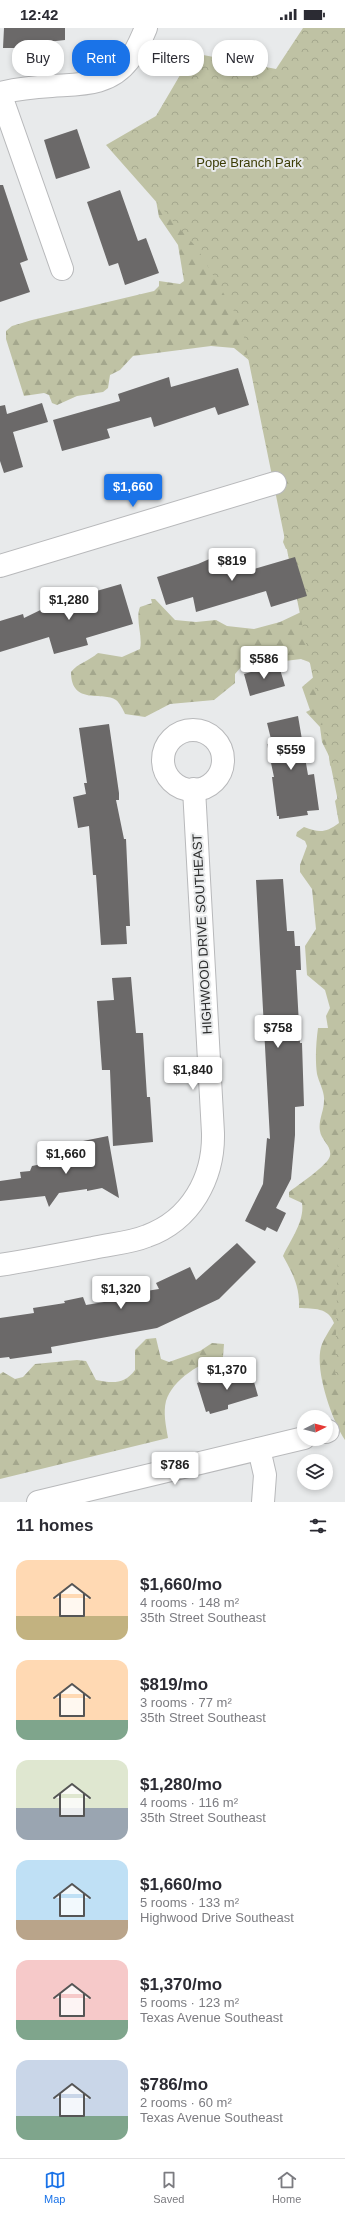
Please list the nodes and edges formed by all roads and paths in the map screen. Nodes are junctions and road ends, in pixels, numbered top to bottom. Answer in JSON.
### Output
{"nodes":[{"id":1,"x":142,"y":34,"type":"edge"},
{"id":2,"x":0,"y":93,"type":"edge"},
{"id":3,"x":62,"y":269,"type":"dead end"},
{"id":4,"x":275,"y":483,"type":"dead end"},
{"id":5,"x":0,"y":566,"type":"edge"},
{"id":6,"x":194,"y":789,"type":"dead end"},
{"id":7,"x":0,"y":1265,"type":"edge"},
{"id":8,"x":297,"y":1440,"type":"edge"},
{"id":9,"x":259,"y":1449,"type":"junction"},
{"id":10,"x":38,"y":1502,"type":"edge"},
{"id":11,"x":263,"y":1502,"type":"edge"}],
"edges":[{"from":1,"to":2,"type":"street"},
{"from":2,"to":3,"type":"street"},
{"from":4,"to":5,"type":"street"},
{"from":6,"to":7,"type":"street","name":"HIGHWOOD DRIVE SOUTHEAST"},
{"from":8,"to":9,"type":"street"},
{"from":9,"to":10,"type":"street"},
{"from":9,"to":11,"type":"street"}]}
